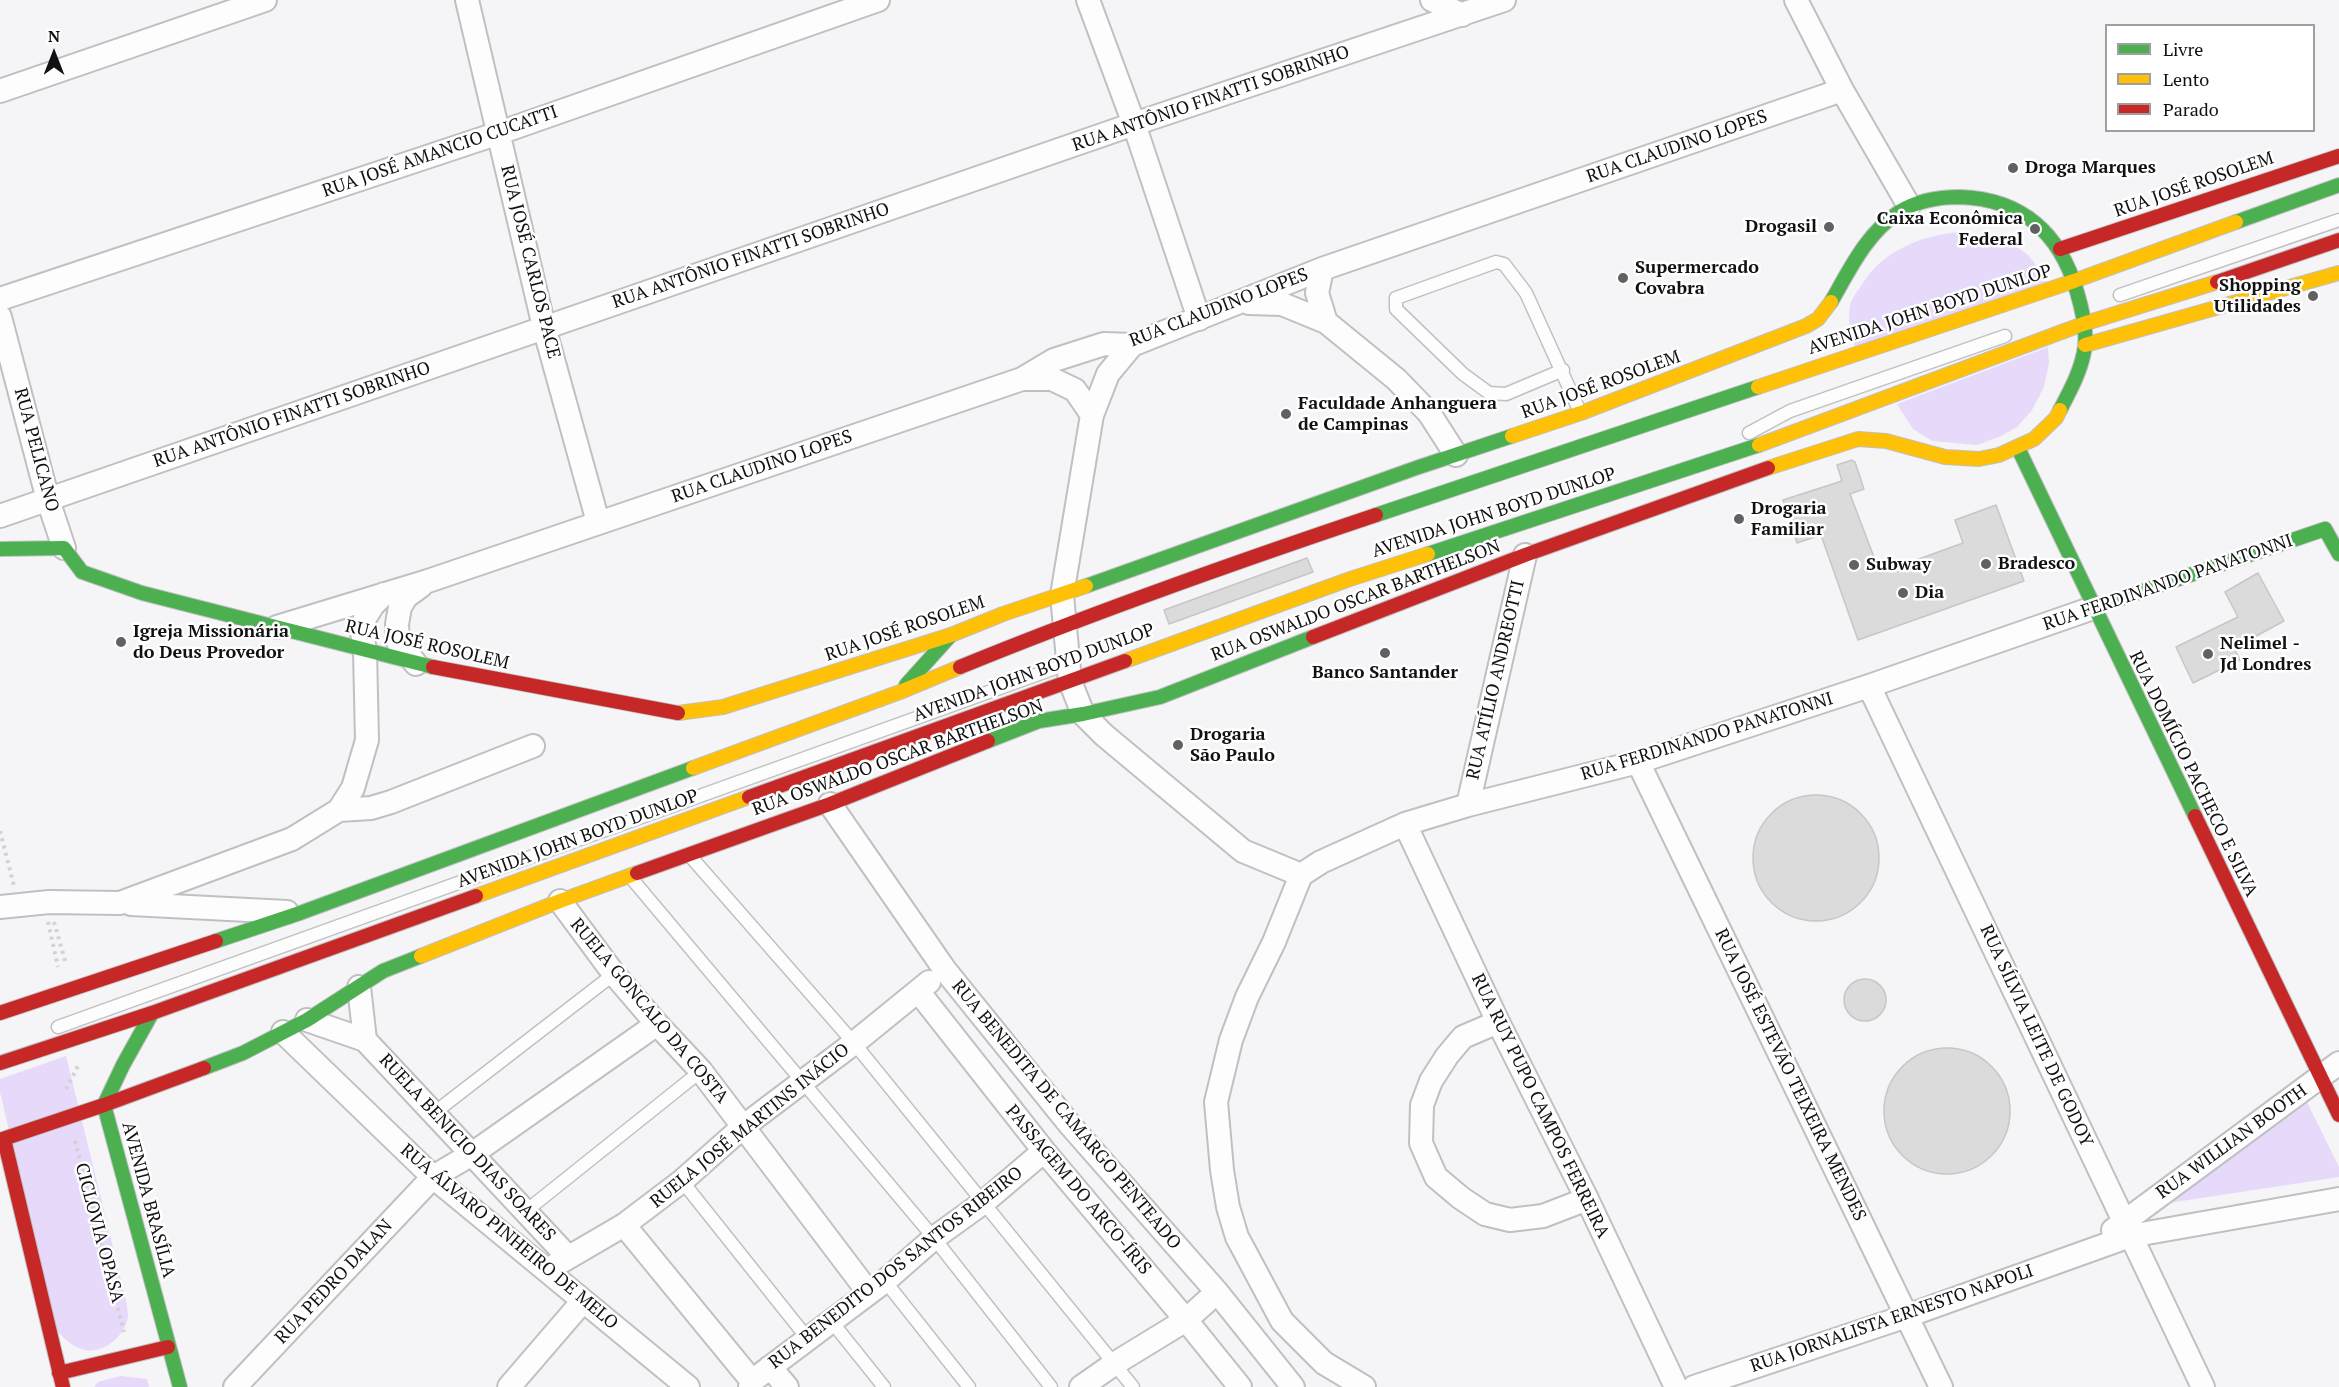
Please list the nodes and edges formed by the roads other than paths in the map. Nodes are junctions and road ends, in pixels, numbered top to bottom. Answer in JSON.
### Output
{"nodes":[{"id":1,"x":266,"y":0,"type":"edge"},
{"id":2,"x":467,"y":0,"type":"edge"},
{"id":3,"x":878,"y":0,"type":"edge"},
{"id":4,"x":1088,"y":0,"type":"edge"},
{"id":5,"x":1432,"y":0,"type":"edge"},
{"id":6,"x":1504,"y":0,"type":"edge"},
{"id":7,"x":1796,"y":0,"type":"edge"},
{"id":8,"x":1462,"y":15,"type":"junction"},
{"id":9,"x":1842,"y":90,"type":"junction"},
{"id":10,"x":0,"y":91,"type":"edge"},
{"id":11,"x":1134,"y":124,"type":"junction"},
{"id":12,"x":499,"y":134,"type":"junction"},
{"id":13,"x":2339,"y":156,"type":"edge"},
{"id":14,"x":2339,"y":185,"type":"edge"},
{"id":15,"x":2339,"y":196,"type":"edge"},
{"id":16,"x":1909,"y":206,"type":"junction"},
{"id":17,"x":2339,"y":220,"type":"edge"},
{"id":18,"x":2339,"y":240,"type":"edge"},
{"id":19,"x":2060,"y":249,"type":"junction"},
{"id":20,"x":1322,"y":269,"type":"junction"},
{"id":21,"x":2339,"y":273,"type":"edge"},
{"id":22,"x":2076,"y":287,"type":"junction"},
{"id":23,"x":0,"y":299,"type":"edge"},
{"id":24,"x":1242,"y":302,"type":"junction"},
{"id":25,"x":2087,"y":307,"type":"junction"},
{"id":26,"x":0,"y":317,"type":"edge"},
{"id":27,"x":1200,"y":319,"type":"junction"},
{"id":28,"x":1326,"y":322,"type":"junction"},
{"id":29,"x":2083,"y":324,"type":"junction"},
{"id":30,"x":1806,"y":326,"type":"joint"},
{"id":31,"x":544,"y":327,"type":"junction"},
{"id":32,"x":2014,"y":333,"type":"dead end"},
{"id":33,"x":1132,"y":345,"type":"junction"},
{"id":34,"x":2085,"y":345,"type":"junction"},
{"id":35,"x":1563,"y":370,"type":"junction"},
{"id":36,"x":1022,"y":379,"type":"junction"},
{"id":37,"x":1581,"y":413,"type":"junction"},
{"id":38,"x":1092,"y":415,"type":"junction"},
{"id":39,"x":1844,"y":442,"type":"joint"},
{"id":40,"x":2018,"y":448,"type":"junction"},
{"id":41,"x":1607,"y":451,"type":"dead end"},
{"id":42,"x":1456,"y":455,"type":"junction"},
{"id":43,"x":1530,"y":477,"type":"dead end"},
{"id":44,"x":48,"y":500,"type":"junction"},
{"id":45,"x":0,"y":516,"type":"edge"},
{"id":46,"x":598,"y":522,"type":"junction"},
{"id":47,"x":2332,"y":527,"type":"edge"},
{"id":48,"x":1450,"y":534,"type":"dead end"},
{"id":49,"x":1428,"y":541,"type":"dead end"},
{"id":50,"x":64,"y":548,"type":"junction"},
{"id":51,"x":0,"y":549,"type":"edge"},
{"id":52,"x":2339,"y":554,"type":"edge"},
{"id":53,"x":1525,"y":555,"type":"junction"},
{"id":54,"x":428,"y":581,"type":"junction"},
{"id":55,"x":384,"y":594,"type":"junction"},
{"id":56,"x":1062,"y":595,"type":"junction"},
{"id":57,"x":2093,"y":608,"type":"junction"},
{"id":58,"x":277,"y":627,"type":"junction"},
{"id":59,"x":1065,"y":631,"type":"junction"},
{"id":60,"x":951,"y":635,"type":"junction"},
{"id":61,"x":1137,"y":643,"type":"dead end"},
{"id":62,"x":365,"y":651,"type":"junction"},
{"id":63,"x":417,"y":664,"type":"junction"},
{"id":64,"x":1073,"y":668,"type":"junction"},
{"id":65,"x":1869,"y":686,"type":"junction"},
{"id":66,"x":900,"y":692,"type":"junction"},
{"id":67,"x":1083,"y":714,"type":"junction"},
{"id":68,"x":533,"y":746,"type":"dead end"},
{"id":69,"x":1638,"y":762,"type":"junction"},
{"id":70,"x":830,"y":804,"type":"junction"},
{"id":71,"x":1468,"y":805,"type":"junction"},
{"id":72,"x":339,"y":810,"type":"junction"},
{"id":73,"x":1405,"y":824,"type":"junction"},
{"id":74,"x":688,"y":854,"type":"junction"},
{"id":75,"x":629,"y":875,"type":"junction"},
{"id":76,"x":1301,"y":875,"type":"junction"},
{"id":77,"x":560,"y":901,"type":"junction"},
{"id":78,"x":120,"y":903,"type":"junction"},
{"id":79,"x":0,"y":907,"type":"edge"},
{"id":80,"x":300,"y":913,"type":"junction"},
{"id":81,"x":945,"y":970,"type":"junction"},
{"id":82,"x":614,"y":974,"type":"junction"},
{"id":83,"x":359,"y":987,"type":"junction"},
{"id":84,"x":918,"y":991,"type":"junction"},
{"id":85,"x":0,"y":1013,"type":"edge"},
{"id":86,"x":152,"y":1013,"type":"junction"},
{"id":87,"x":307,"y":1020,"type":"junction"},
{"id":88,"x":1498,"y":1022,"type":"junction"},
{"id":89,"x":657,"y":1024,"type":"junction"},
{"id":90,"x":0,"y":1025,"type":"edge"},
{"id":91,"x":283,"y":1032,"type":"junction"},
{"id":92,"x":42,"y":1033,"type":"dead end"},
{"id":93,"x":365,"y":1040,"type":"junction"},
{"id":94,"x":854,"y":1043,"type":"junction"},
{"id":95,"x":0,"y":1063,"type":"edge"},
{"id":96,"x":2339,"y":1063,"type":"edge"},
{"id":97,"x":700,"y":1071,"type":"junction"},
{"id":98,"x":2319,"y":1078,"type":"junction"},
{"id":99,"x":803,"y":1082,"type":"junction"},
{"id":100,"x":104,"y":1105,"type":"junction"},
{"id":101,"x":434,"y":1113,"type":"junction"},
{"id":102,"x":2339,"y":1115,"type":"edge"},
{"id":103,"x":744,"y":1126,"type":"junction"},
{"id":104,"x":2,"y":1140,"type":"edge"},
{"id":105,"x":1044,"y":1151,"type":"junction"},
{"id":106,"x":472,"y":1154,"type":"junction"},
{"id":107,"x":433,"y":1177,"type":"junction"},
{"id":108,"x":682,"y":1181,"type":"junction"},
{"id":109,"x":1587,"y":1199,"type":"junction"},
{"id":110,"x":2339,"y":1199,"type":"edge"},
{"id":111,"x":984,"y":1202,"type":"junction"},
{"id":112,"x":526,"y":1211,"type":"junction"},
{"id":113,"x":624,"y":1225,"type":"junction"},
{"id":114,"x":2127,"y":1228,"type":"junction"},
{"id":115,"x":934,"y":1238,"type":"junction"},
{"id":116,"x":568,"y":1257,"type":"junction"},
{"id":117,"x":547,"y":1270,"type":"junction"},
{"id":118,"x":877,"y":1287,"type":"junction"},
{"id":119,"x":1217,"y":1292,"type":"junction"},
{"id":120,"x":583,"y":1301,"type":"junction"},
{"id":121,"x":1906,"y":1316,"type":"junction"},
{"id":122,"x":1186,"y":1320,"type":"junction"},
{"id":123,"x":832,"y":1322,"type":"junction"},
{"id":124,"x":808,"y":1339,"type":"junction"},
{"id":125,"x":168,"y":1347,"type":"junction"},
{"id":126,"x":1114,"y":1364,"type":"junction"},
{"id":127,"x":770,"y":1367,"type":"junction"},
{"id":128,"x":59,"y":1373,"type":"junction"},
{"id":129,"x":751,"y":1384,"type":"edge"},
{"id":130,"x":63,"y":1387,"type":"edge"},
{"id":131,"x":180,"y":1387,"type":"edge"},
{"id":132,"x":235,"y":1387,"type":"edge"},
{"id":133,"x":509,"y":1387,"type":"edge"},
{"id":134,"x":688,"y":1387,"type":"edge"},
{"id":135,"x":787,"y":1387,"type":"edge"},
{"id":136,"x":884,"y":1387,"type":"edge"},
{"id":137,"x":969,"y":1387,"type":"edge"},
{"id":138,"x":1051,"y":1387,"type":"edge"},
{"id":139,"x":1081,"y":1387,"type":"edge"},
{"id":140,"x":1133,"y":1387,"type":"edge"},
{"id":141,"x":1240,"y":1387,"type":"edge"},
{"id":142,"x":1293,"y":1387,"type":"edge"},
{"id":143,"x":1364,"y":1387,"type":"edge"},
{"id":144,"x":1676,"y":1387,"type":"edge"},
{"id":145,"x":1694,"y":1387,"type":"edge"},
{"id":146,"x":1941,"y":1387,"type":"edge"},
{"id":147,"x":2203,"y":1387,"type":"edge"}],
"edges":[{"from":1,"to":10,"type":"street"},
{"from":2,"to":12,"type":"street","name":"RUA JOSÉ CARLOS PACE"},
{"from":3,"to":12,"type":"street","name":"RUA JOSÉ AMANCIO CUCATTI"},
{"from":4,"to":11,"type":"street"},
{"from":5,"to":8,"type":"street"},
{"from":6,"to":8,"type":"street","name":"RUA ANTÔNIO FINATTI SOBRINHO"},
{"from":7,"to":9,"type":"street"},
{"from":8,"to":11,"type":"street","name":"RUA ANTÔNIO FINATTI SOBRINHO"},
{"from":9,"to":16,"type":"street"},
{"from":9,"to":20,"type":"street","name":"RUA CLAUDINO LOPES"},
{"from":11,"to":27,"type":"street"},
{"from":11,"to":31,"type":"street","name":"RUA ANTÔNIO FINATTI SOBRINHO"},
{"from":12,"to":23,"type":"street","name":"RUA JOSÉ AMANCIO CUCATTI"},
{"from":12,"to":31,"type":"street","name":"RUA JOSÉ CARLOS PACE"},
{"from":13,"to":19,"type":"street","name":"RUA JOSÉ ROSOLEM"},
{"from":14,"to":22,"type":"street","name":"AVENIDA JOHN BOYD DUNLOP"},
{"from":15,"to":22,"type":"lane"},
{"from":16,"to":19,"type":"street","name":"AVENIDA JOHN BOYD DUNLOP"},
{"from":16,"to":30,"type":"street","name":"AVENIDA JOHN BOYD DUNLOP"},
{"from":17,"to":25,"type":"lane"},
{"from":18,"to":29,"type":"street","name":"AVENIDA JOHN BOYD DUNLOP"},
{"from":19,"to":22,"type":"street","name":"AVENIDA JOHN BOYD DUNLOP"},
{"from":20,"to":24,"type":"street","name":"RUA CLAUDINO LOPES"},
{"from":20,"to":28,"type":"street"},
{"from":21,"to":34,"type":"street"},
{"from":22,"to":25,"type":"street","name":"AVENIDA JOHN BOYD DUNLOP"},
{"from":22,"to":41,"type":"lane"},
{"from":22,"to":59,"type":"street","name":"AVENIDA JOHN BOYD DUNLOP"},
{"from":24,"to":27,"type":"street","name":"RUA CLAUDINO LOPES"},
{"from":24,"to":28,"type":"street"},
{"from":25,"to":29,"type":"street","name":"AVENIDA JOHN BOYD DUNLOP"},
{"from":26,"to":44,"type":"street","name":"RUA PELICANO"},
{"from":27,"to":33,"type":"street","name":"RUA CLAUDINO LOPES"},
{"from":28,"to":42,"type":"street"},
{"from":29,"to":34,"type":"street","name":"AVENIDA JOHN BOYD DUNLOP"},
{"from":29,"to":64,"type":"street","name":"AVENIDA JOHN BOYD DUNLOP"},
{"from":30,"to":37,"type":"street","name":"RUA JOSÉ ROSOLEM"},
{"from":31,"to":44,"type":"street","name":"RUA ANTÔNIO FINATTI SOBRINHO"},
{"from":31,"to":46,"type":"street","name":"RUA JOSÉ CARLOS PACE"},
{"from":32,"to":48,"type":"lane"},
{"from":33,"to":36,"type":"street","name":"RUA CLAUDINO LOPES"},
{"from":33,"to":38,"type":"street"},
{"from":34,"to":40,"type":"street","name":"AVENIDA JOHN BOYD DUNLOP"},
{"from":35,"to":35,"type":"lane"},
{"from":35,"to":37,"type":"lane"},
{"from":36,"to":38,"type":"street"},
{"from":36,"to":46,"type":"street","name":"RUA CLAUDINO LOPES"},
{"from":37,"to":42,"type":"street","name":"RUA JOSÉ ROSOLEM"},
{"from":38,"to":56,"type":"street"},
{"from":39,"to":40,"type":"street","name":"AVENIDA JOHN BOYD DUNLOP"},
{"from":39,"to":53,"type":"street","name":"RUA OSWALDO OSCAR BARTHELSON"},
{"from":40,"to":57,"type":"street","name":"RUA DOMÍCIO PACHECO E SILVA"},
{"from":42,"to":56,"type":"street","name":"RUA JOSÉ ROSOLEM"},
{"from":43,"to":59,"type":"lane"},
{"from":44,"to":45,"type":"street","name":"RUA ANTÔNIO FINATTI SOBRINHO"},
{"from":44,"to":50,"type":"street","name":"RUA PELICANO"},
{"from":46,"to":54,"type":"street","name":"RUA CLAUDINO LOPES"},
{"from":47,"to":52,"type":"street"},
{"from":47,"to":57,"type":"street","name":"RUA FERDINANDO PANATONNI"},
{"from":49,"to":61,"type":"lane"},
{"from":50,"to":51,"type":"street"},
{"from":50,"to":58,"type":"street","name":"RUA JOSÉ ROSOLEM"},
{"from":53,"to":67,"type":"street","name":"RUA OSWALDO OSCAR BARTHELSON"},
{"from":53,"to":71,"type":"street","name":"RUA ATÍLIO ANDREOTTI"},
{"from":54,"to":55,"type":"street","name":"RUA CLAUDINO LOPES"},
{"from":54,"to":63,"type":"street","name":"RUA CLAUDINO LOPES"},
{"from":55,"to":58,"type":"street","name":"RUA CLAUDINO LOPES"},
{"from":55,"to":62,"type":"street"},
{"from":56,"to":59,"type":"street"},
{"from":56,"to":60,"type":"street","name":"RUA JOSÉ ROSOLEM"},
{"from":57,"to":65,"type":"street","name":"RUA FERDINANDO PANATONNI"},
{"from":57,"to":98,"type":"street","name":"RUA DOMÍCIO PACHECO E SILVA"},
{"from":58,"to":62,"type":"street","name":"RUA JOSÉ ROSOLEM"},
{"from":59,"to":64,"type":"street"},
{"from":59,"to":66,"type":"street","name":"AVENIDA JOHN BOYD DUNLOP"},
{"from":59,"to":90,"type":"lane"},
{"from":60,"to":63,"type":"street","name":"RUA JOSÉ ROSOLEM"},
{"from":60,"to":66,"type":"street"},
{"from":62,"to":63,"type":"street","name":"RUA JOSÉ ROSOLEM"},
{"from":62,"to":72,"type":"street"},
{"from":64,"to":67,"type":"street"},
{"from":64,"to":86,"type":"street","name":"AVENIDA JOHN BOYD DUNLOP"},
{"from":64,"to":92,"type":"lane"},
{"from":65,"to":69,"type":"street","name":"RUA FERDINANDO PANATONNI"},
{"from":65,"to":114,"type":"street","name":"RUA SÍLVIA LEITE DE GODOY"},
{"from":66,"to":80,"type":"street","name":"AVENIDA JOHN BOYD DUNLOP"},
{"from":67,"to":70,"type":"street","name":"RUA OSWALDO OSCAR BARTHELSON"},
{"from":67,"to":76,"type":"street"},
{"from":68,"to":72,"type":"street"},
{"from":69,"to":71,"type":"street","name":"RUA FERDINANDO PANATONNI"},
{"from":69,"to":121,"type":"street","name":"RUA JOSÉ ESTEVÃO TEIXEIRA MENDES"},
{"from":70,"to":74,"type":"street","name":"RUA OSWALDO OSCAR BARTHELSON"},
{"from":70,"to":81,"type":"street","name":"RUA BENEDITA DE CAMARGO PENTEADO"},
{"from":71,"to":73,"type":"street","name":"RUA FERDINANDO PANATONNI"},
{"from":72,"to":78,"type":"street"},
{"from":73,"to":76,"type":"street","name":"RUA FERDINANDO PANATONNI"},
{"from":73,"to":88,"type":"street","name":"RUA RUY PUPO CAMPOS FERREIRA"},
{"from":74,"to":75,"type":"street","name":"RUA OSWALDO OSCAR BARTHELSON"},
{"from":74,"to":94,"type":"lane"},
{"from":75,"to":77,"type":"street","name":"RUA OSWALDO OSCAR BARTHELSON"},
{"from":75,"to":99,"type":"lane"},
{"from":76,"to":143,"type":"street"},
{"from":77,"to":82,"type":"street","name":"RUELA GONCALO DA COSTA"},
{"from":77,"to":83,"type":"street","name":"RUA OSWALDO OSCAR BARTHELSON"},
{"from":78,"to":79,"type":"street"},
{"from":78,"to":80,"type":"street"},
{"from":80,"to":85,"type":"street","name":"AVENIDA JOHN BOYD DUNLOP"},
{"from":81,"to":84,"type":"street","name":"RUELA JOSÉ MARTINS INÁCIO"},
{"from":81,"to":119,"type":"street","name":"RUA BENEDITA DE CAMARGO PENTEADO"},
{"from":82,"to":89,"type":"street","name":"RUELA GONCALO DA COSTA"},
{"from":82,"to":101,"type":"lane"},
{"from":83,"to":87,"type":"street","name":"RUA OSWALDO OSCAR BARTHELSON"},
{"from":83,"to":93,"type":"street","name":"RUELA BENICIO DIAS SOARES"},
{"from":84,"to":94,"type":"street","name":"RUELA JOSÉ MARTINS INÁCIO"},
{"from":84,"to":105,"type":"street","name":"PASSAGEM DO ARCO-ÍRIS"},
{"from":86,"to":95,"type":"street","name":"AVENIDA JOHN BOYD DUNLOP"},
{"from":86,"to":100,"type":"street"},
{"from":87,"to":91,"type":"street","name":"RUA OSWALDO OSCAR BARTHELSON"},
{"from":87,"to":93,"type":"street","name":"RUELA BENICIO DIAS SOARES"},
{"from":88,"to":109,"type":"street","name":"RUA RUY PUPO CAMPOS FERREIRA"},
{"from":88,"to":109,"type":"street"},
{"from":89,"to":97,"type":"street","name":"RUELA GONCALO DA COSTA"},
{"from":89,"to":106,"type":"street","name":"RUA PEDRO DALAN"},
{"from":91,"to":100,"type":"street","name":"AVENIDA BRASÍLIA"},
{"from":91,"to":107,"type":"street","name":"RUA ÁLVARO PINHEIRO DE MELO"},
{"from":93,"to":101,"type":"street","name":"RUELA BENICIO DIAS SOARES"},
{"from":94,"to":99,"type":"street","name":"RUELA JOSÉ MARTINS INÁCIO"},
{"from":94,"to":111,"type":"lane"},
{"from":96,"to":98,"type":"street","name":"RUA WILLIAN BOOTH"},
{"from":97,"to":103,"type":"street","name":"RUELA GONCALO DA COSTA"},
{"from":97,"to":112,"type":"lane"},
{"from":98,"to":102,"type":"street","name":"RUA DOMÍCIO PACHECO E SILVA"},
{"from":98,"to":114,"type":"street","name":"RUA WILLIAN BOOTH"},
{"from":99,"to":103,"type":"street","name":"RUELA JOSÉ MARTINS INÁCIO"},
{"from":99,"to":115,"type":"lane"},
{"from":100,"to":104,"type":"street"},
{"from":100,"to":125,"type":"street","name":"AVENIDA BRASÍLIA"},
{"from":101,"to":106,"type":"street","name":"RUELA BENICIO DIAS SOARES"},
{"from":103,"to":108,"type":"street","name":"RUELA JOSÉ MARTINS INÁCIO"},
{"from":103,"to":118,"type":"street","name":"RUELA GONCALO DA COSTA"},
{"from":104,"to":128,"type":"street"},
{"from":105,"to":111,"type":"street","name":"RUA BENEDITO DOS SANTOS RIBEIRO"},
{"from":105,"to":122,"type":"street","name":"PASSAGEM DO ARCO-ÍRIS"},
{"from":106,"to":107,"type":"street","name":"RUA PEDRO DALAN"},
{"from":106,"to":112,"type":"street","name":"RUELA BENICIO DIAS SOARES"},
{"from":107,"to":117,"type":"street","name":"RUA ÁLVARO PINHEIRO DE MELO"},
{"from":107,"to":132,"type":"street","name":"RUA PEDRO DALAN"},
{"from":108,"to":113,"type":"street","name":"RUELA JOSÉ MARTINS INÁCIO"},
{"from":108,"to":124,"type":"lane"},
{"from":109,"to":144,"type":"street","name":"RUA RUY PUPO CAMPOS FERREIRA"},
{"from":110,"to":114,"type":"street"},
{"from":111,"to":115,"type":"street","name":"RUA BENEDITO DOS SANTOS RIBEIRO"},
{"from":111,"to":126,"type":"lane"},
{"from":112,"to":116,"type":"street","name":"RUELA BENICIO DIAS SOARES"},
{"from":113,"to":116,"type":"street","name":"RUELA JOSÉ MARTINS INÁCIO"},
{"from":113,"to":129,"type":"street"},
{"from":114,"to":121,"type":"street","name":"RUA JORNALISTA ERNESTO NAPOLI"},
{"from":114,"to":147,"type":"street","name":"RUA SÍLVIA LEITE DE GODOY"},
{"from":115,"to":118,"type":"street","name":"RUA BENEDITO DOS SANTOS RIBEIRO"},
{"from":115,"to":138,"type":"lane"},
{"from":116,"to":117,"type":"street","name":"RUELA JOSÉ MARTINS INÁCIO"},
{"from":117,"to":120,"type":"street","name":"RUA ÁLVARO PINHEIRO DE MELO"},
{"from":118,"to":123,"type":"street","name":"RUA BENEDITO DOS SANTOS RIBEIRO"},
{"from":118,"to":137,"type":"lane"},
{"from":119,"to":122,"type":"street"},
{"from":119,"to":142,"type":"street","name":"RUA BENEDITA DE CAMARGO PENTEADO"},
{"from":120,"to":133,"type":"street"},
{"from":120,"to":134,"type":"street","name":"RUA ÁLVARO PINHEIRO DE MELO"},
{"from":121,"to":145,"type":"street","name":"RUA JORNALISTA ERNESTO NAPOLI"},
{"from":121,"to":146,"type":"street","name":"RUA JOSÉ ESTEVÃO TEIXEIRA MENDES"},
{"from":122,"to":126,"type":"street"},
{"from":122,"to":141,"type":"street","name":"PASSAGEM DO ARCO-ÍRIS"},
{"from":123,"to":124,"type":"street","name":"RUA BENEDITO DOS SANTOS RIBEIRO"},
{"from":123,"to":136,"type":"lane"},
{"from":124,"to":127,"type":"street","name":"RUA BENEDITO DOS SANTOS RIBEIRO"},
{"from":125,"to":128,"type":"street"},
{"from":125,"to":131,"type":"street","name":"AVENIDA BRASÍLIA"},
{"from":126,"to":139,"type":"street"},
{"from":126,"to":140,"type":"lane"},
{"from":127,"to":129,"type":"street","name":"RUA BENEDITO DOS SANTOS RIBEIRO"},
{"from":127,"to":135,"type":"street"},
{"from":128,"to":130,"type":"street"}]}
